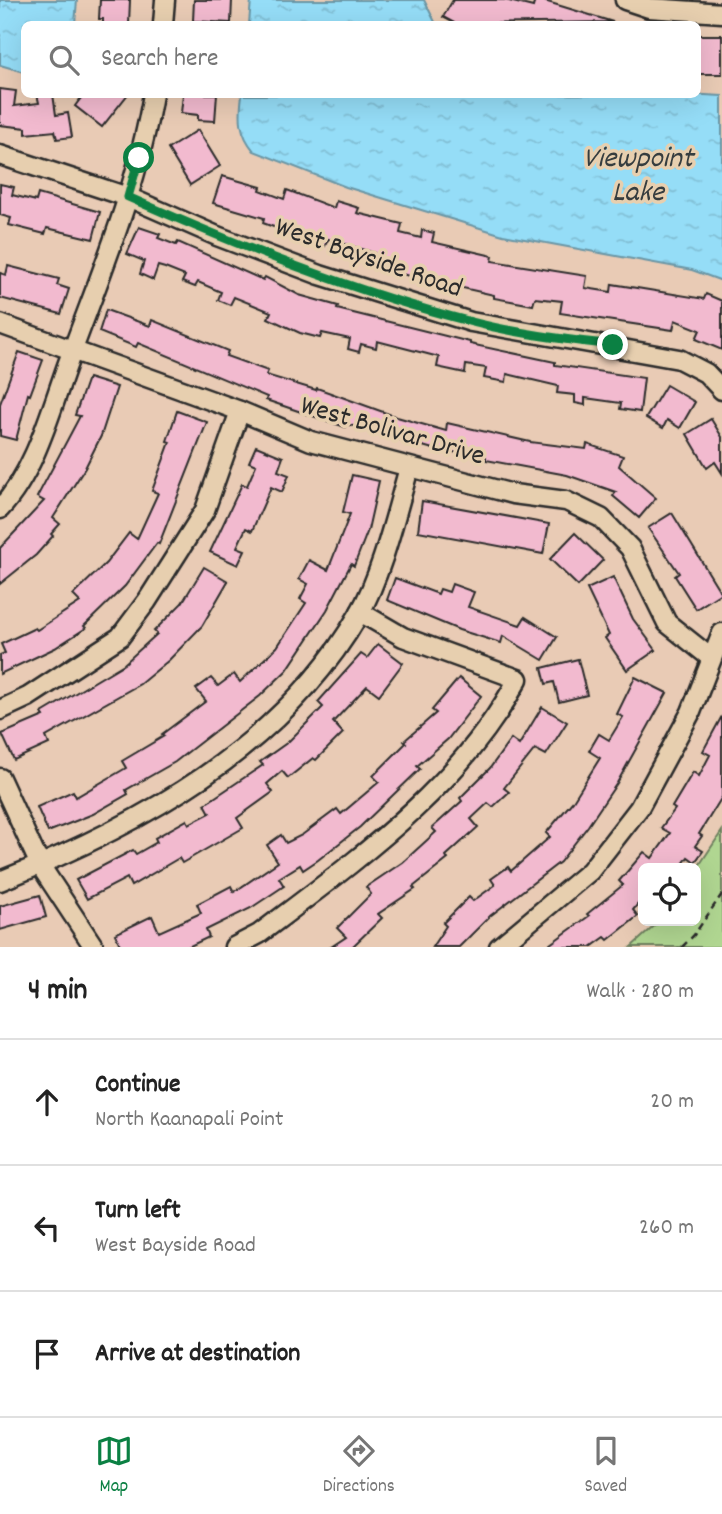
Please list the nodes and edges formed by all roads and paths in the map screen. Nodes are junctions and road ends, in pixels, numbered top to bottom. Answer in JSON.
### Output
{"nodes":[{"id":1,"x":165,"y":0,"type":"edge"},
{"id":2,"x":625,"y":0,"type":"edge"},
{"id":3,"x":722,"y":13,"type":"edge"},
{"id":4,"x":163,"y":21,"type":"edge"},
{"id":5,"x":152,"y":98,"type":"edge"},
{"id":6,"x":0,"y":155,"type":"edge"},
{"id":7,"x":128,"y":197,"type":"junction"},
{"id":8,"x":0,"y":324,"type":"edge"},
{"id":9,"x":73,"y":348,"type":"junction"},
{"id":10,"x":722,"y":390,"type":"edge"},
{"id":11,"x":240,"y":411,"type":"junction"},
{"id":12,"x":409,"y":468,"type":"junction"},
{"id":13,"x":0,"y":509,"type":"edge"},
{"id":14,"x":360,"y":612,"type":"junction"},
{"id":15,"x":722,"y":633,"type":"edge"},
{"id":16,"x":710,"y":657,"type":"junction"},
{"id":17,"x":0,"y":710,"type":"edge"},
{"id":18,"x":0,"y":778,"type":"edge"},
{"id":19,"x":40,"y":865,"type":"junction"},
{"id":20,"x":0,"y":881,"type":"edge"},
{"id":21,"x":722,"y":894,"type":"edge"},
{"id":22,"x":684,"y":946,"type":"edge"},
{"id":23,"x":94,"y":947,"type":"edge"},
{"id":24,"x":234,"y":947,"type":"edge"},
{"id":25,"x":499,"y":947,"type":"edge"}],
"edges":[{"from":1,"to":4,"type":"street"},
{"from":2,"to":3,"type":"street"},
{"from":5,"to":7,"type":"street"},
{"from":6,"to":7,"type":"street","name":"West Bayside Road"},
{"from":7,"to":9,"type":"street"},
{"from":7,"to":10,"type":"street","name":"West Bayside Road"},
{"from":8,"to":9,"type":"street","name":"West Bolivar Drive"},
{"from":9,"to":11,"type":"street","name":"West Bolivar Drive"},
{"from":9,"to":13,"type":"street"},
{"from":11,"to":12,"type":"street","name":"West Bolivar Drive"},
{"from":11,"to":17,"type":"street"},
{"from":12,"to":14,"type":"street"},
{"from":12,"to":16,"type":"street","name":"West Bolivar Drive"},
{"from":14,"to":19,"type":"street"},
{"from":14,"to":24,"type":"street"},
{"from":15,"to":16,"type":"street"},
{"from":16,"to":25,"type":"street"},
{"from":18,"to":19,"type":"street"},
{"from":19,"to":20,"type":"street"},
{"from":19,"to":23,"type":"street"},
{"from":21,"to":22,"type":"path"}]}
